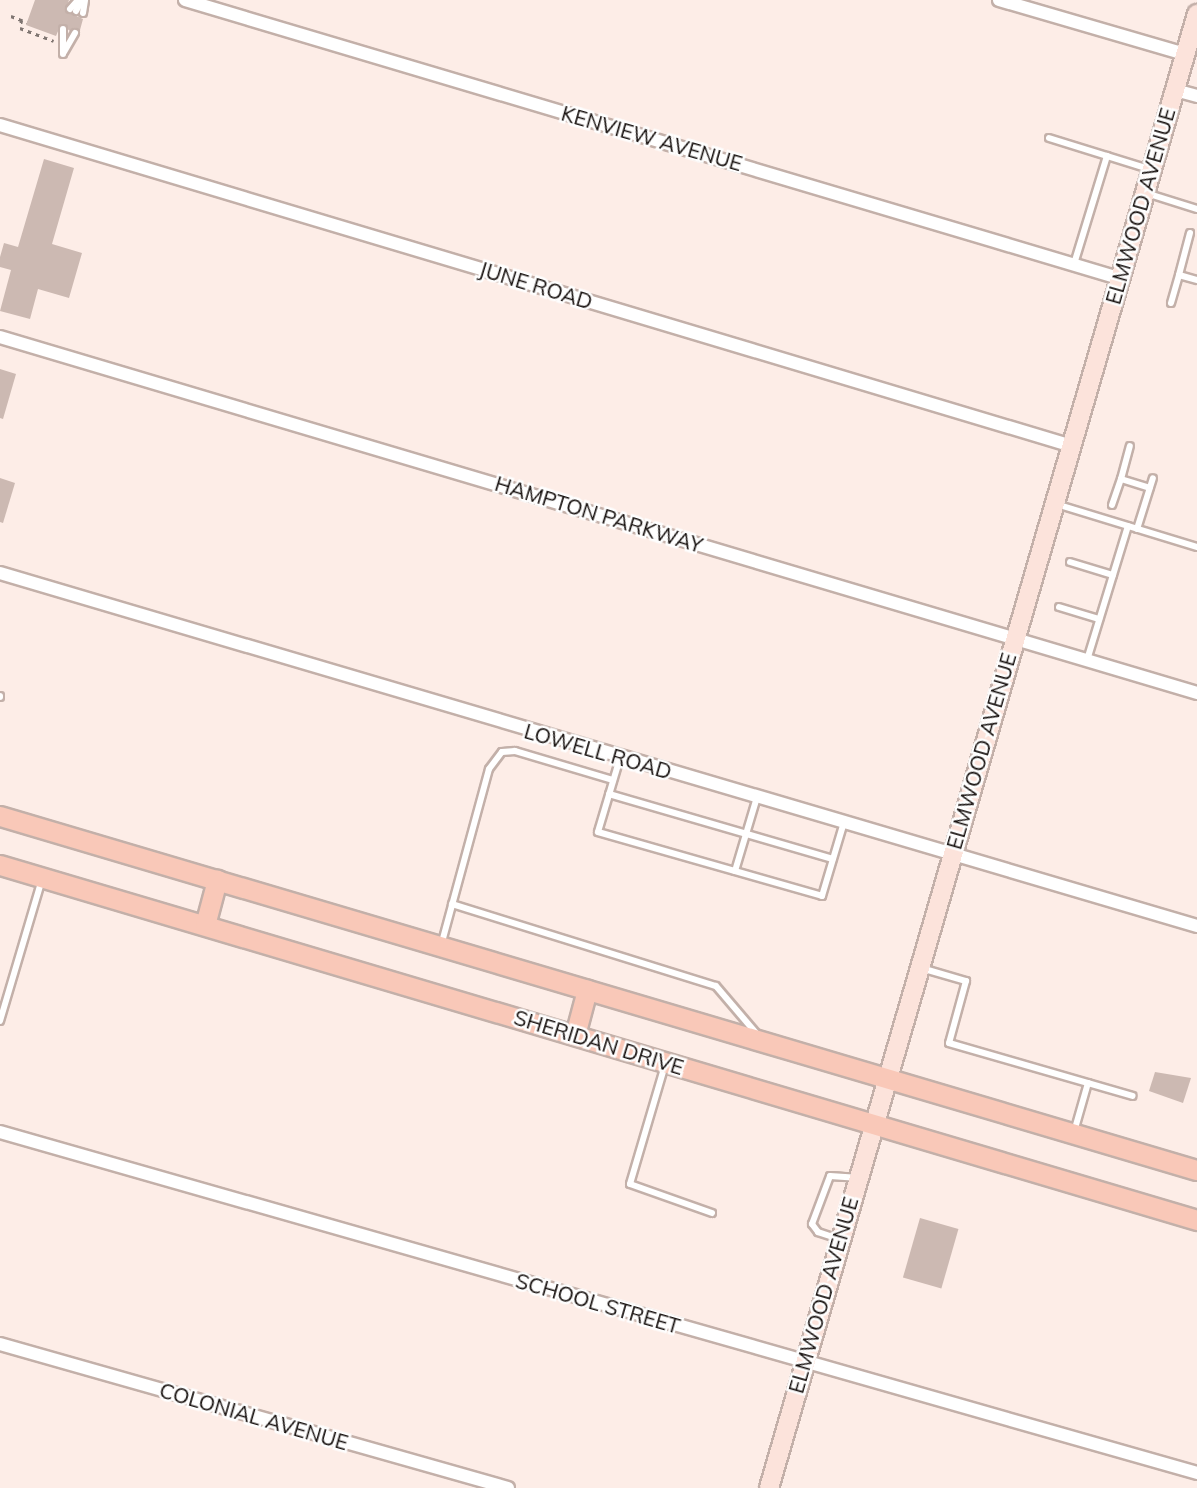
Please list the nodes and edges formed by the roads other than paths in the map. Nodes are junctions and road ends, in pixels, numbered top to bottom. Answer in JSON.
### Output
{"nodes":[{"id":1,"x":81,"y":0,"type":"edge"},
{"id":2,"x":185,"y":0,"type":"edge"},
{"id":3,"x":999,"y":0,"type":"edge"},
{"id":4,"x":1197,"y":14,"type":"edge"},
{"id":5,"x":69,"y":31,"type":"dead end"},
{"id":6,"x":63,"y":54,"type":"dead end"},
{"id":7,"x":1185,"y":54,"type":"junction"},
{"id":8,"x":1175,"y":90,"type":"junction"},
{"id":9,"x":1197,"y":96,"type":"edge"},
{"id":10,"x":0,"y":125,"type":"edge"},
{"id":11,"x":1049,"y":138,"type":"dead end"},
{"id":12,"x":1107,"y":156,"type":"junction"},
{"id":13,"x":1151,"y":169,"type":"junction"},
{"id":14,"x":1144,"y":193,"type":"junction"},
{"id":15,"x":1197,"y":209,"type":"edge"},
{"id":16,"x":1190,"y":233,"type":"dead end"},
{"id":17,"x":1074,"y":264,"type":"junction"},
{"id":18,"x":1179,"y":275,"type":"junction"},
{"id":19,"x":1119,"y":278,"type":"junction"},
{"id":20,"x":1197,"y":280,"type":"edge"},
{"id":21,"x":1171,"y":303,"type":"dead end"},
{"id":22,"x":0,"y":337,"type":"edge"},
{"id":23,"x":1072,"y":446,"type":"junction"},
{"id":24,"x":1130,"y":446,"type":"dead end"},
{"id":25,"x":1153,"y":478,"type":"dead end"},
{"id":26,"x":1121,"y":479,"type":"junction"},
{"id":27,"x":1150,"y":488,"type":"junction"},
{"id":28,"x":1054,"y":504,"type":"junction"},
{"id":29,"x":1112,"y":505,"type":"dead end"},
{"id":30,"x":1128,"y":526,"type":"junction"},
{"id":31,"x":1137,"y":528,"type":"junction"},
{"id":32,"x":1197,"y":547,"type":"edge"},
{"id":33,"x":1070,"y":562,"type":"dead end"},
{"id":34,"x":0,"y":573,"type":"edge"},
{"id":35,"x":1113,"y":575,"type":"junction"},
{"id":36,"x":1059,"y":607,"type":"dead end"},
{"id":37,"x":1099,"y":619,"type":"junction"},
{"id":38,"x":1014,"y":639,"type":"junction"},
{"id":39,"x":1087,"y":660,"type":"junction"},
{"id":40,"x":1197,"y":693,"type":"edge"},
{"id":41,"x":620,"y":758,"type":"junction"},
{"id":42,"x":613,"y":780,"type":"junction"},
{"id":43,"x":609,"y":794,"type":"junction"},
{"id":44,"x":757,"y":797,"type":"junction"},
{"id":45,"x":0,"y":816,"type":"edge"},
{"id":46,"x":844,"y":822,"type":"junction"},
{"id":47,"x":746,"y":834,"type":"junction"},
{"id":48,"x":951,"y":854,"type":"junction"},
{"id":49,"x":833,"y":859,"type":"junction"},
{"id":50,"x":0,"y":865,"type":"edge"},
{"id":51,"x":735,"y":871,"type":"junction"},
{"id":52,"x":43,"y":878,"type":"junction"},
{"id":53,"x":217,"y":880,"type":"junction"},
{"id":54,"x":452,"y":904,"type":"junction"},
{"id":55,"x":205,"y":925,"type":"junction"},
{"id":56,"x":1197,"y":926,"type":"edge"},
{"id":57,"x":441,"y":946,"type":"junction"},
{"id":58,"x":917,"y":967,"type":"junction"},
{"id":59,"x":587,"y":990,"type":"junction"},
{"id":60,"x":2,"y":1014,"type":"edge"},
{"id":61,"x":575,"y":1035,"type":"junction"},
{"id":62,"x":764,"y":1042,"type":"junction"},
{"id":63,"x":666,"y":1062,"type":"junction"},
{"id":64,"x":885,"y":1078,"type":"junction"},
{"id":65,"x":1088,"y":1083,"type":"junction"},
{"id":66,"x":1133,"y":1096,"type":"dead end"},
{"id":67,"x":872,"y":1123,"type":"junction"},
{"id":68,"x":0,"y":1132,"type":"edge"},
{"id":69,"x":1074,"y":1134,"type":"junction"},
{"id":70,"x":1197,"y":1170,"type":"edge"},
{"id":71,"x":856,"y":1178,"type":"junction"},
{"id":72,"x":712,"y":1213,"type":"dead end"},
{"id":73,"x":1197,"y":1220,"type":"edge"},
{"id":74,"x":839,"y":1239,"type":"junction"},
{"id":75,"x":0,"y":1344,"type":"edge"},
{"id":76,"x":805,"y":1361,"type":"junction"},
{"id":77,"x":1197,"y":1473,"type":"edge"},
{"id":78,"x":508,"y":1488,"type":"edge"},
{"id":79,"x":769,"y":1488,"type":"edge"}],
"edges":[{"from":1,"to":1,"type":"lane"},
{"from":2,"to":17,"type":"street","name":"KENVIEW AVENUE"},
{"from":3,"to":7,"type":"street"},
{"from":4,"to":7,"type":"street","name":"ELMWOOD AVENUE"},
{"from":5,"to":6,"type":"lane"},
{"from":7,"to":8,"type":"street","name":"ELMWOOD AVENUE"},
{"from":8,"to":9,"type":"street"},
{"from":8,"to":13,"type":"street","name":"ELMWOOD AVENUE"},
{"from":10,"to":23,"type":"street","name":"JUNE ROAD"},
{"from":11,"to":12,"type":"lane"},
{"from":12,"to":13,"type":"lane"},
{"from":12,"to":17,"type":"lane"},
{"from":13,"to":14,"type":"street","name":"ELMWOOD AVENUE"},
{"from":14,"to":15,"type":"lane"},
{"from":14,"to":19,"type":"street","name":"ELMWOOD AVENUE"},
{"from":16,"to":18,"type":"lane"},
{"from":17,"to":19,"type":"street","name":"KENVIEW AVENUE"},
{"from":18,"to":20,"type":"lane"},
{"from":18,"to":21,"type":"lane"},
{"from":19,"to":23,"type":"street","name":"ELMWOOD AVENUE"},
{"from":22,"to":38,"type":"street","name":"HAMPTON PARKWAY"},
{"from":23,"to":28,"type":"street","name":"ELMWOOD AVENUE"},
{"from":24,"to":26,"type":"lane"},
{"from":25,"to":27,"type":"lane"},
{"from":26,"to":27,"type":"lane"},
{"from":26,"to":29,"type":"lane"},
{"from":27,"to":31,"type":"lane"},
{"from":28,"to":30,"type":"lane"},
{"from":28,"to":38,"type":"street","name":"ELMWOOD AVENUE"},
{"from":30,"to":31,"type":"lane"},
{"from":30,"to":35,"type":"lane"},
{"from":31,"to":32,"type":"lane"},
{"from":33,"to":35,"type":"lane"},
{"from":34,"to":41,"type":"street","name":"LOWELL ROAD"},
{"from":35,"to":37,"type":"lane"},
{"from":36,"to":37,"type":"lane"},
{"from":37,"to":39,"type":"lane"},
{"from":38,"to":39,"type":"street","name":"HAMPTON PARKWAY"},
{"from":38,"to":48,"type":"street","name":"ELMWOOD AVENUE"},
{"from":39,"to":40,"type":"street","name":"HAMPTON PARKWAY"},
{"from":41,"to":42,"type":"lane"},
{"from":41,"to":44,"type":"street","name":"LOWELL ROAD"},
{"from":42,"to":43,"type":"lane"},
{"from":42,"to":54,"type":"lane"},
{"from":43,"to":47,"type":"lane"},
{"from":43,"to":51,"type":"lane"},
{"from":44,"to":46,"type":"street","name":"LOWELL ROAD"},
{"from":44,"to":47,"type":"lane"},
{"from":45,"to":53,"type":"main road"},
{"from":46,"to":48,"type":"street","name":"LOWELL ROAD"},
{"from":46,"to":49,"type":"lane"},
{"from":47,"to":49,"type":"lane"},
{"from":47,"to":51,"type":"lane"},
{"from":48,"to":56,"type":"street","name":"LOWELL ROAD"},
{"from":48,"to":58,"type":"street","name":"ELMWOOD AVENUE"},
{"from":49,"to":51,"type":"lane"},
{"from":50,"to":52,"type":"main road","name":"SHERIDAN DRIVE"},
{"from":52,"to":55,"type":"main road","name":"SHERIDAN DRIVE"},
{"from":52,"to":60,"type":"lane"},
{"from":53,"to":55,"type":"main road"},
{"from":53,"to":57,"type":"main road"},
{"from":54,"to":57,"type":"lane"},
{"from":54,"to":62,"type":"lane"},
{"from":55,"to":61,"type":"main road","name":"SHERIDAN DRIVE"},
{"from":57,"to":59,"type":"main road"},
{"from":58,"to":64,"type":"street","name":"ELMWOOD AVENUE"},
{"from":58,"to":65,"type":"lane"},
{"from":59,"to":61,"type":"main road"},
{"from":59,"to":62,"type":"main road"},
{"from":61,"to":63,"type":"main road","name":"SHERIDAN DRIVE"},
{"from":62,"to":64,"type":"main road"},
{"from":63,"to":67,"type":"main road","name":"SHERIDAN DRIVE"},
{"from":63,"to":72,"type":"lane"},
{"from":64,"to":67,"type":"street","name":"ELMWOOD AVENUE"},
{"from":64,"to":69,"type":"main road"},
{"from":65,"to":66,"type":"lane"},
{"from":65,"to":69,"type":"lane"},
{"from":67,"to":71,"type":"street","name":"ELMWOOD AVENUE"},
{"from":67,"to":73,"type":"main road","name":"SHERIDAN DRIVE"},
{"from":68,"to":76,"type":"street","name":"SCHOOL STREET"},
{"from":69,"to":70,"type":"main road"},
{"from":71,"to":74,"type":"street","name":"ELMWOOD AVENUE"},
{"from":71,"to":74,"type":"lane"},
{"from":74,"to":76,"type":"street","name":"ELMWOOD AVENUE"},
{"from":75,"to":78,"type":"street","name":"COLONIAL AVENUE"},
{"from":76,"to":77,"type":"street","name":"SCHOOL STREET"},
{"from":76,"to":79,"type":"street","name":"ELMWOOD AVENUE"}]}
